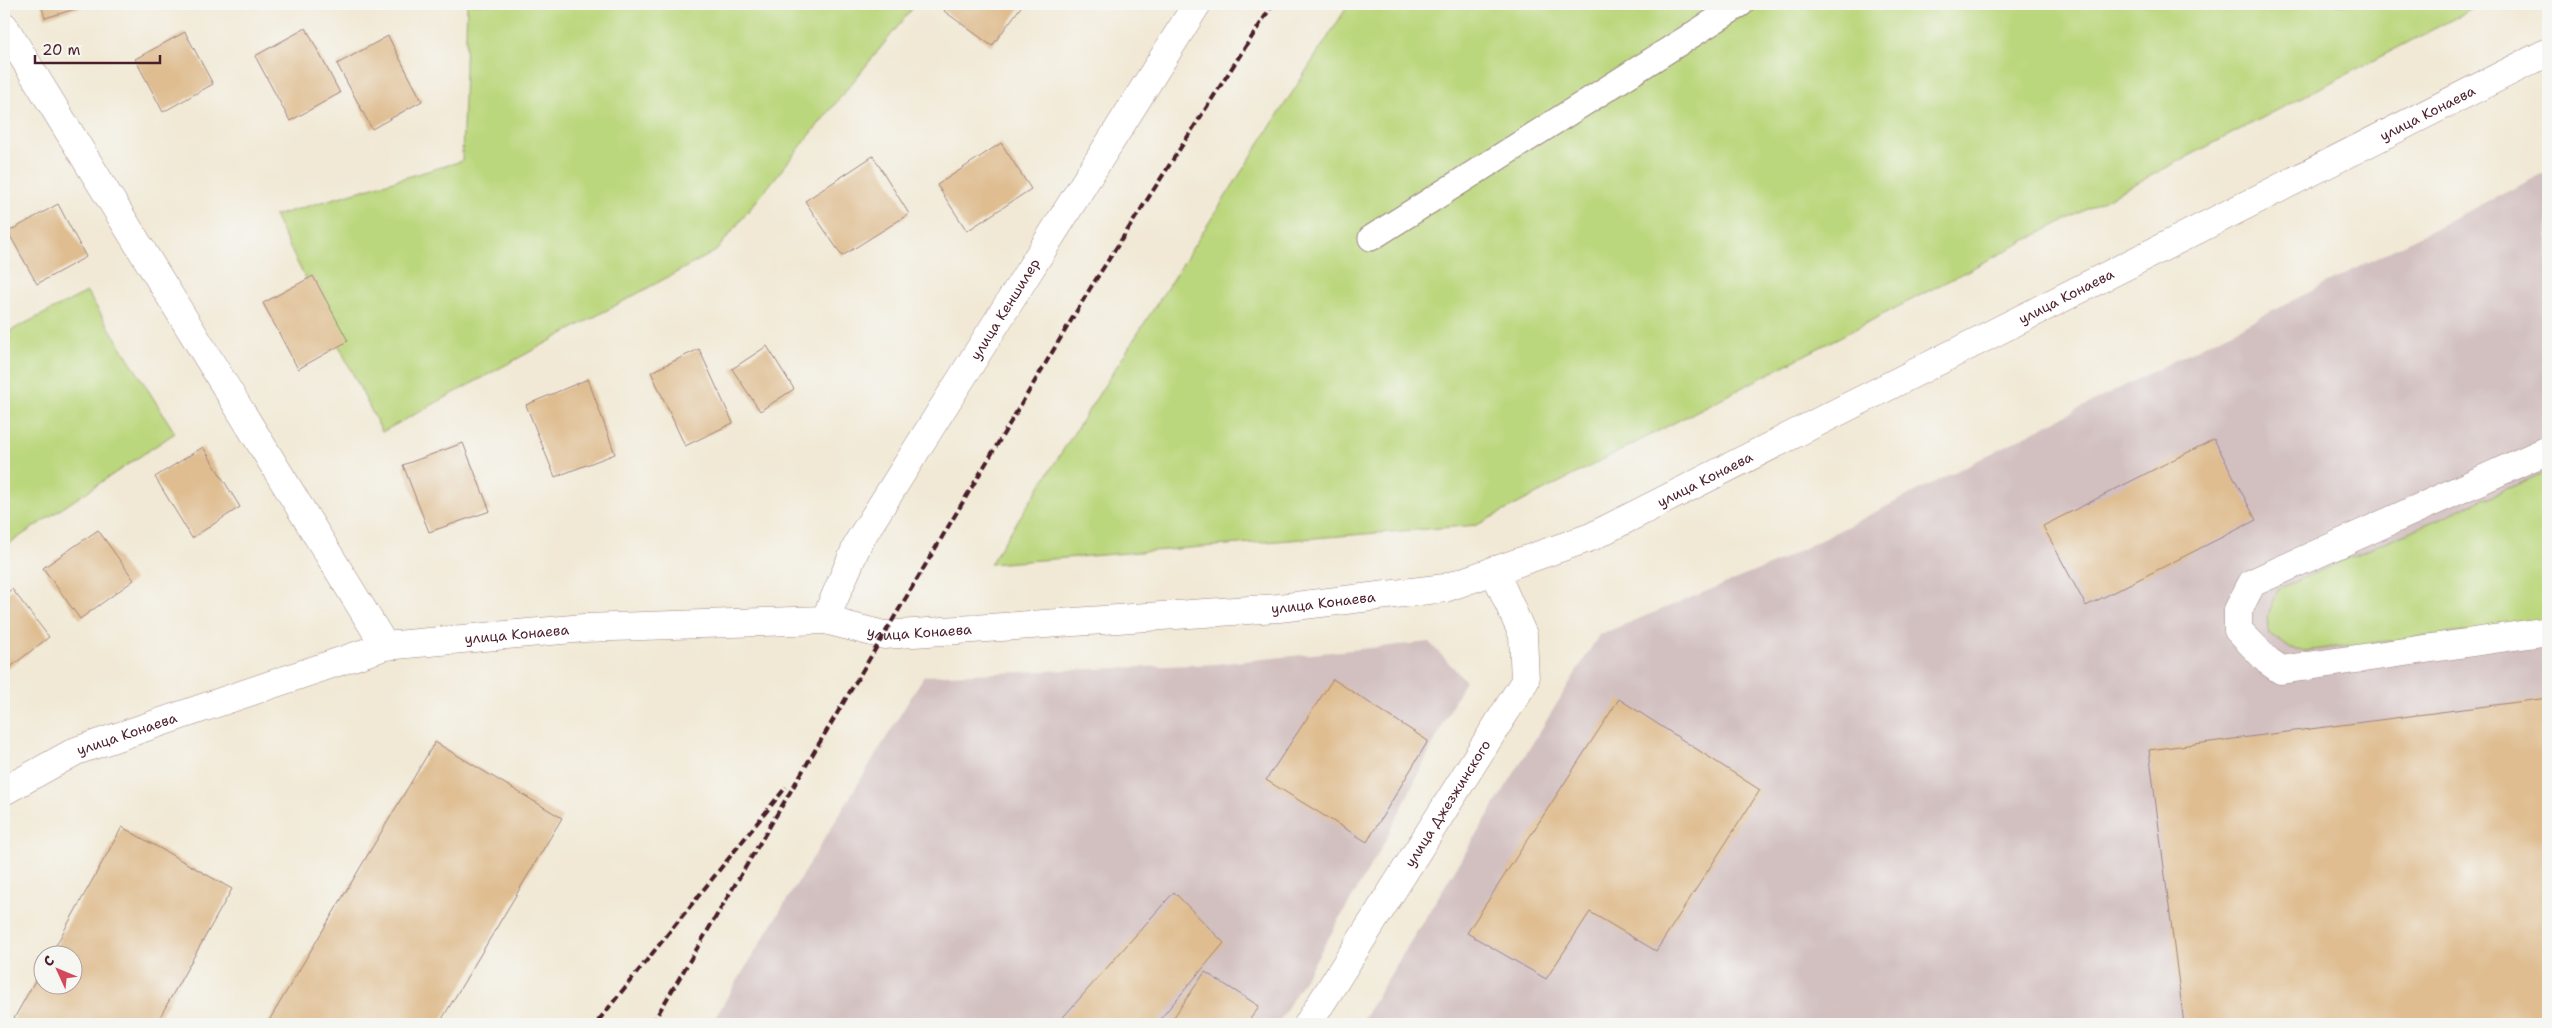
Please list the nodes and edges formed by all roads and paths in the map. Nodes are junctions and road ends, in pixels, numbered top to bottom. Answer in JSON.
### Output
{"nodes":[{"id":1,"x":1198,"y":4,"type":"edge"},
{"id":2,"x":1741,"y":4,"type":"edge"},
{"id":3,"x":4,"y":26,"type":"edge"},
{"id":4,"x":2548,"y":52,"type":"edge"},
{"id":5,"x":1371,"y":238,"type":"dead end"},
{"id":6,"x":2548,"y":450,"type":"edge"},
{"id":7,"x":1494,"y":570,"type":"junction"},
{"id":8,"x":824,"y":620,"type":"junction"},
{"id":9,"x":2548,"y":631,"type":"edge"},
{"id":10,"x":385,"y":646,"type":"junction"},
{"id":11,"x":4,"y":791,"type":"edge"},
{"id":12,"x":1308,"y":1024,"type":"edge"}],
"edges":[{"from":1,"to":8,"type":"main road","name":"улица Кеншилер"},
{"from":2,"to":5,"type":"lane"},
{"from":3,"to":10,"type":"main road"},
{"from":4,"to":7,"type":"main road","name":"улица Конаева"},
{"from":6,"to":9,"type":"main road"},
{"from":7,"to":8,"type":"main road","name":"улица Конаева"},
{"from":7,"to":12,"type":"main road","name":"улица Джезжинского"},
{"from":8,"to":10,"type":"main road","name":"улица Конаева"},
{"from":10,"to":11,"type":"main road","name":"улица Конаева"}]}
